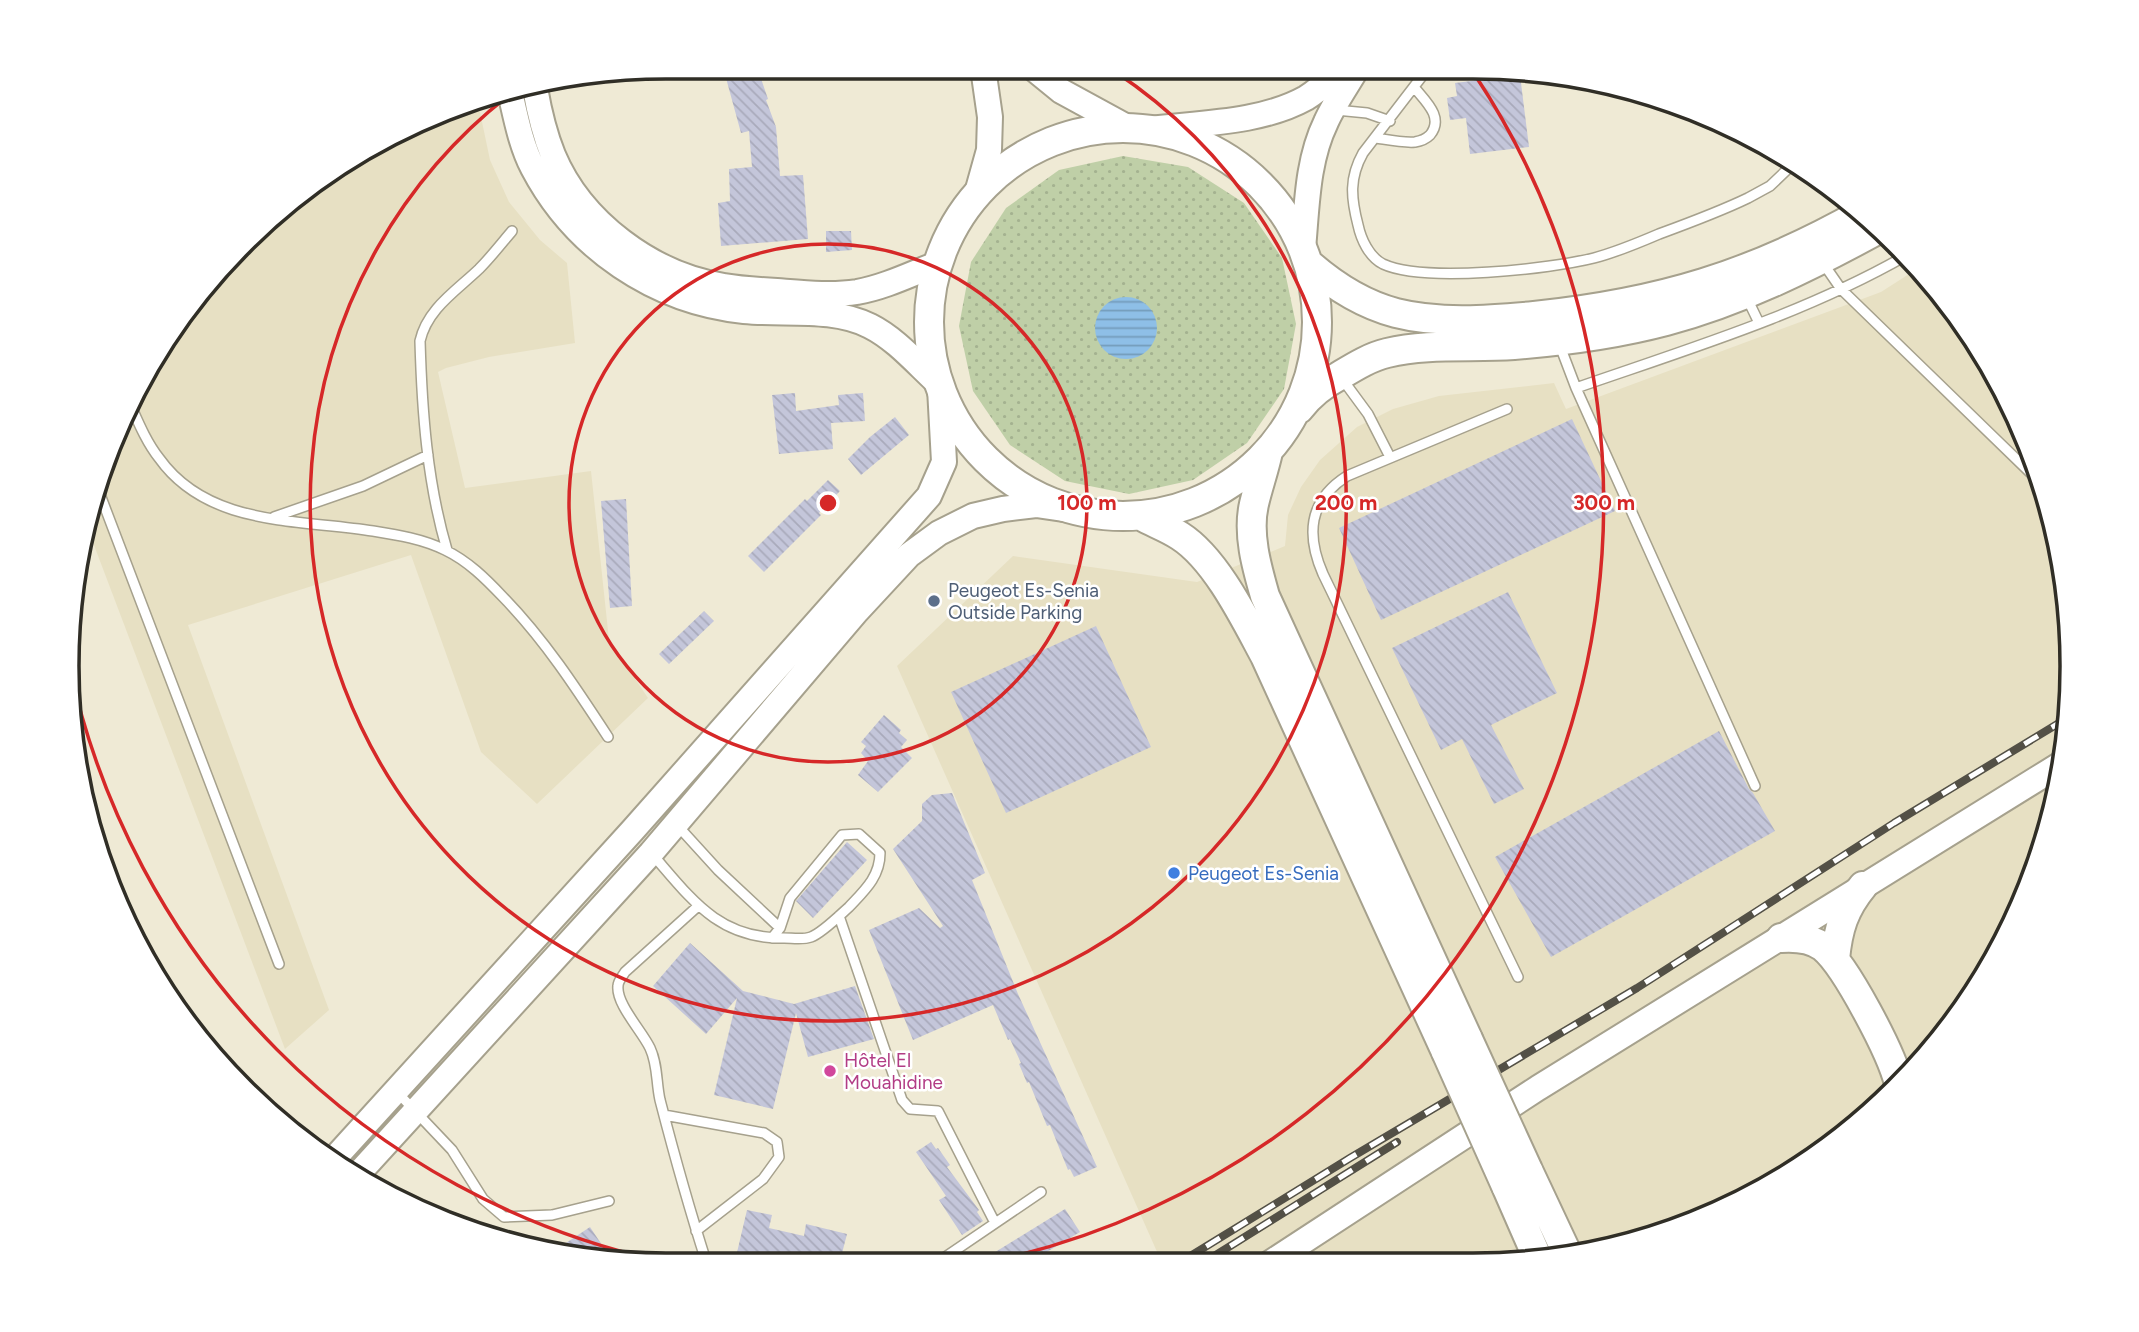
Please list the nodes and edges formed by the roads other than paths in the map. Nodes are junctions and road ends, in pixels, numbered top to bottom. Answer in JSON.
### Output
{"nodes":[{"id":1,"x":984,"y":79,"type":"edge"},
{"id":2,"x":1046,"y":79,"type":"edge"},
{"id":3,"x":1329,"y":79,"type":"edge"},
{"id":4,"x":1351,"y":79,"type":"edge"},
{"id":5,"x":1420,"y":79,"type":"edge"},
{"id":6,"x":1414,"y":87,"type":"junction"},
{"id":7,"x":535,"y":94,"type":"edge"},
{"id":8,"x":512,"y":100,"type":"edge"},
{"id":9,"x":1331,"y":110,"type":"junction"},
{"id":10,"x":1390,"y":121,"type":"junction"},
{"id":11,"x":1139,"y":128,"type":"junction"},
{"id":12,"x":1376,"y":138,"type":"junction"},
{"id":13,"x":1787,"y":170,"type":"edge"},
{"id":14,"x":977,"y":193,"type":"junction"},
{"id":15,"x":1853,"y":218,"type":"edge"},
{"id":16,"x":512,"y":231,"type":"dead end"},
{"id":17,"x":1870,"y":234,"type":"edge"},
{"id":18,"x":1306,"y":256,"type":"junction"},
{"id":19,"x":1821,"y":261,"type":"junction"},
{"id":20,"x":1898,"y":261,"type":"edge"},
{"id":21,"x":937,"y":264,"type":"junction"},
{"id":22,"x":1841,"y":289,"type":"junction"},
{"id":23,"x":1745,"y":295,"type":"junction"},
{"id":24,"x":1759,"y":323,"type":"junction"},
{"id":25,"x":1558,"y":341,"type":"junction"},
{"id":26,"x":1339,"y":376,"type":"junction"},
{"id":27,"x":939,"y":386,"type":"junction"},
{"id":28,"x":1576,"y":388,"type":"junction"},
{"id":29,"x":1507,"y":409,"type":"dead end"},
{"id":30,"x":135,"y":414,"type":"edge"},
{"id":31,"x":1293,"y":416,"type":"junction"},
{"id":32,"x":1268,"y":452,"type":"junction"},
{"id":33,"x":428,"y":455,"type":"junction"},
{"id":34,"x":1390,"y":457,"type":"junction"},
{"id":35,"x":2026,"y":468,"type":"edge"},
{"id":36,"x":103,"y":502,"type":"edge"},
{"id":37,"x":1077,"y":511,"type":"junction"},
{"id":38,"x":1141,"y":516,"type":"junction"},
{"id":39,"x":271,"y":518,"type":"junction"},
{"id":40,"x":447,"y":550,"type":"junction"},
{"id":41,"x":608,"y":737,"type":"dead end"},
{"id":42,"x":2051,"y":771,"type":"edge"},
{"id":43,"x":1755,"y":786,"type":"dead end"},
{"id":44,"x":676,"y":824,"type":"junction"},
{"id":45,"x":632,"y":831,"type":"junction"},
{"id":46,"x":651,"y":853,"type":"junction"},
{"id":47,"x":1863,"y":886,"type":"junction"},
{"id":48,"x":697,"y":907,"type":"junction"},
{"id":49,"x":839,"y":916,"type":"junction"},
{"id":50,"x":780,"y":928,"type":"junction"},
{"id":51,"x":772,"y":938,"type":"junction"},
{"id":52,"x":1782,"y":938,"type":"junction"},
{"id":53,"x":1835,"y":959,"type":"junction"},
{"id":54,"x":279,"y":964,"type":"dead end"},
{"id":55,"x":1518,"y":977,"type":"dead end"},
{"id":56,"x":1457,"y":1046,"type":"junction"},
{"id":57,"x":1895,"y":1073,"type":"edge"},
{"id":58,"x":396,"y":1091,"type":"junction"},
{"id":59,"x":416,"y":1110,"type":"junction"},
{"id":60,"x":664,"y":1115,"type":"junction"},
{"id":61,"x":339,"y":1153,"type":"edge"},
{"id":62,"x":363,"y":1169,"type":"edge"},
{"id":63,"x":1532,"y":1179,"type":"junction"},
{"id":64,"x":1041,"y":1192,"type":"dead end"},
{"id":65,"x":609,"y":1200,"type":"dead end"},
{"id":66,"x":1517,"y":1215,"type":"junction"},
{"id":67,"x":993,"y":1219,"type":"dead end"},
{"id":68,"x":696,"y":1231,"type":"junction"},
{"id":69,"x":1581,"y":1243,"type":"edge"},
{"id":70,"x":1564,"y":1246,"type":"edge"},
{"id":71,"x":1534,"y":1250,"type":"edge"},
{"id":72,"x":1523,"y":1251,"type":"edge"},
{"id":73,"x":703,"y":1253,"type":"edge"},
{"id":74,"x":952,"y":1253,"type":"edge"},
{"id":75,"x":1285,"y":1253,"type":"edge"}],
"edges":[{"from":1,"to":14,"type":"main road"},
{"from":2,"to":11,"type":"main road"},
{"from":3,"to":11,"type":"main road"},
{"from":4,"to":9,"type":"main road"},
{"from":5,"to":6,"type":"lane"},
{"from":6,"to":10,"type":"lane"},
{"from":6,"to":12,"type":"lane"},
{"from":7,"to":21,"type":"main road"},
{"from":8,"to":27,"type":"main road"},
{"from":9,"to":10,"type":"lane"},
{"from":9,"to":18,"type":"main road"},
{"from":10,"to":12,"type":"lane"},
{"from":11,"to":14,"type":"main road"},
{"from":11,"to":18,"type":"main road"},
{"from":12,"to":13,"type":"lane"},
{"from":14,"to":21,"type":"main road"},
{"from":15,"to":18,"type":"main road"},
{"from":16,"to":33,"type":"lane"},
{"from":17,"to":19,"type":"main road"},
{"from":18,"to":31,"type":"main road"},
{"from":19,"to":22,"type":"lane"},
{"from":19,"to":23,"type":"main road"},
{"from":20,"to":22,"type":"lane"},
{"from":21,"to":27,"type":"main road"},
{"from":22,"to":24,"type":"lane"},
{"from":22,"to":35,"type":"lane"},
{"from":23,"to":24,"type":"lane"},
{"from":23,"to":25,"type":"main road"},
{"from":24,"to":28,"type":"lane"},
{"from":25,"to":26,"type":"main road"},
{"from":25,"to":28,"type":"lane"},
{"from":26,"to":31,"type":"main road"},
{"from":26,"to":34,"type":"lane"},
{"from":27,"to":37,"type":"main road"},
{"from":27,"to":45,"type":"main road"},
{"from":28,"to":43,"type":"lane"},
{"from":29,"to":34,"type":"lane"},
{"from":30,"to":39,"type":"lane"},
{"from":31,"to":32,"type":"main road"},
{"from":32,"to":38,"type":"main road"},
{"from":32,"to":56,"type":"main road"},
{"from":33,"to":39,"type":"lane"},
{"from":33,"to":40,"type":"lane"},
{"from":34,"to":55,"type":"lane"},
{"from":36,"to":54,"type":"lane"},
{"from":37,"to":38,"type":"main road"},
{"from":37,"to":44,"type":"main road"},
{"from":38,"to":56,"type":"main road"},
{"from":39,"to":40,"type":"lane"},
{"from":40,"to":41,"type":"lane"},
{"from":42,"to":47,"type":"main road"},
{"from":44,"to":46,"type":"main road"},
{"from":44,"to":50,"type":"lane"},
{"from":45,"to":46,"type":"main road"},
{"from":45,"to":58,"type":"main road"},
{"from":46,"to":48,"type":"lane"},
{"from":46,"to":59,"type":"main road"},
{"from":47,"to":52,"type":"main road"},
{"from":47,"to":53,"type":"main road"},
{"from":48,"to":51,"type":"lane"},
{"from":48,"to":60,"type":"lane"},
{"from":49,"to":50,"type":"lane"},
{"from":49,"to":51,"type":"lane"},
{"from":49,"to":67,"type":"lane"},
{"from":50,"to":51,"type":"lane"},
{"from":52,"to":53,"type":"main road"},
{"from":52,"to":75,"type":"main road"},
{"from":53,"to":57,"type":"main road"},
{"from":56,"to":63,"type":"main road","bridge":true},
{"from":56,"to":66,"type":"main road","bridge":true},
{"from":58,"to":59,"type":"lane"},
{"from":58,"to":61,"type":"main road"},
{"from":59,"to":62,"type":"main road"},
{"from":59,"to":65,"type":"lane"},
{"from":60,"to":68,"type":"lane"},
{"from":60,"to":68,"type":"lane"},
{"from":63,"to":69,"type":"main road"},
{"from":63,"to":70,"type":"main road"},
{"from":64,"to":74,"type":"lane"},
{"from":66,"to":71,"type":"main road"},
{"from":66,"to":72,"type":"main road"},
{"from":68,"to":73,"type":"lane"}]}
